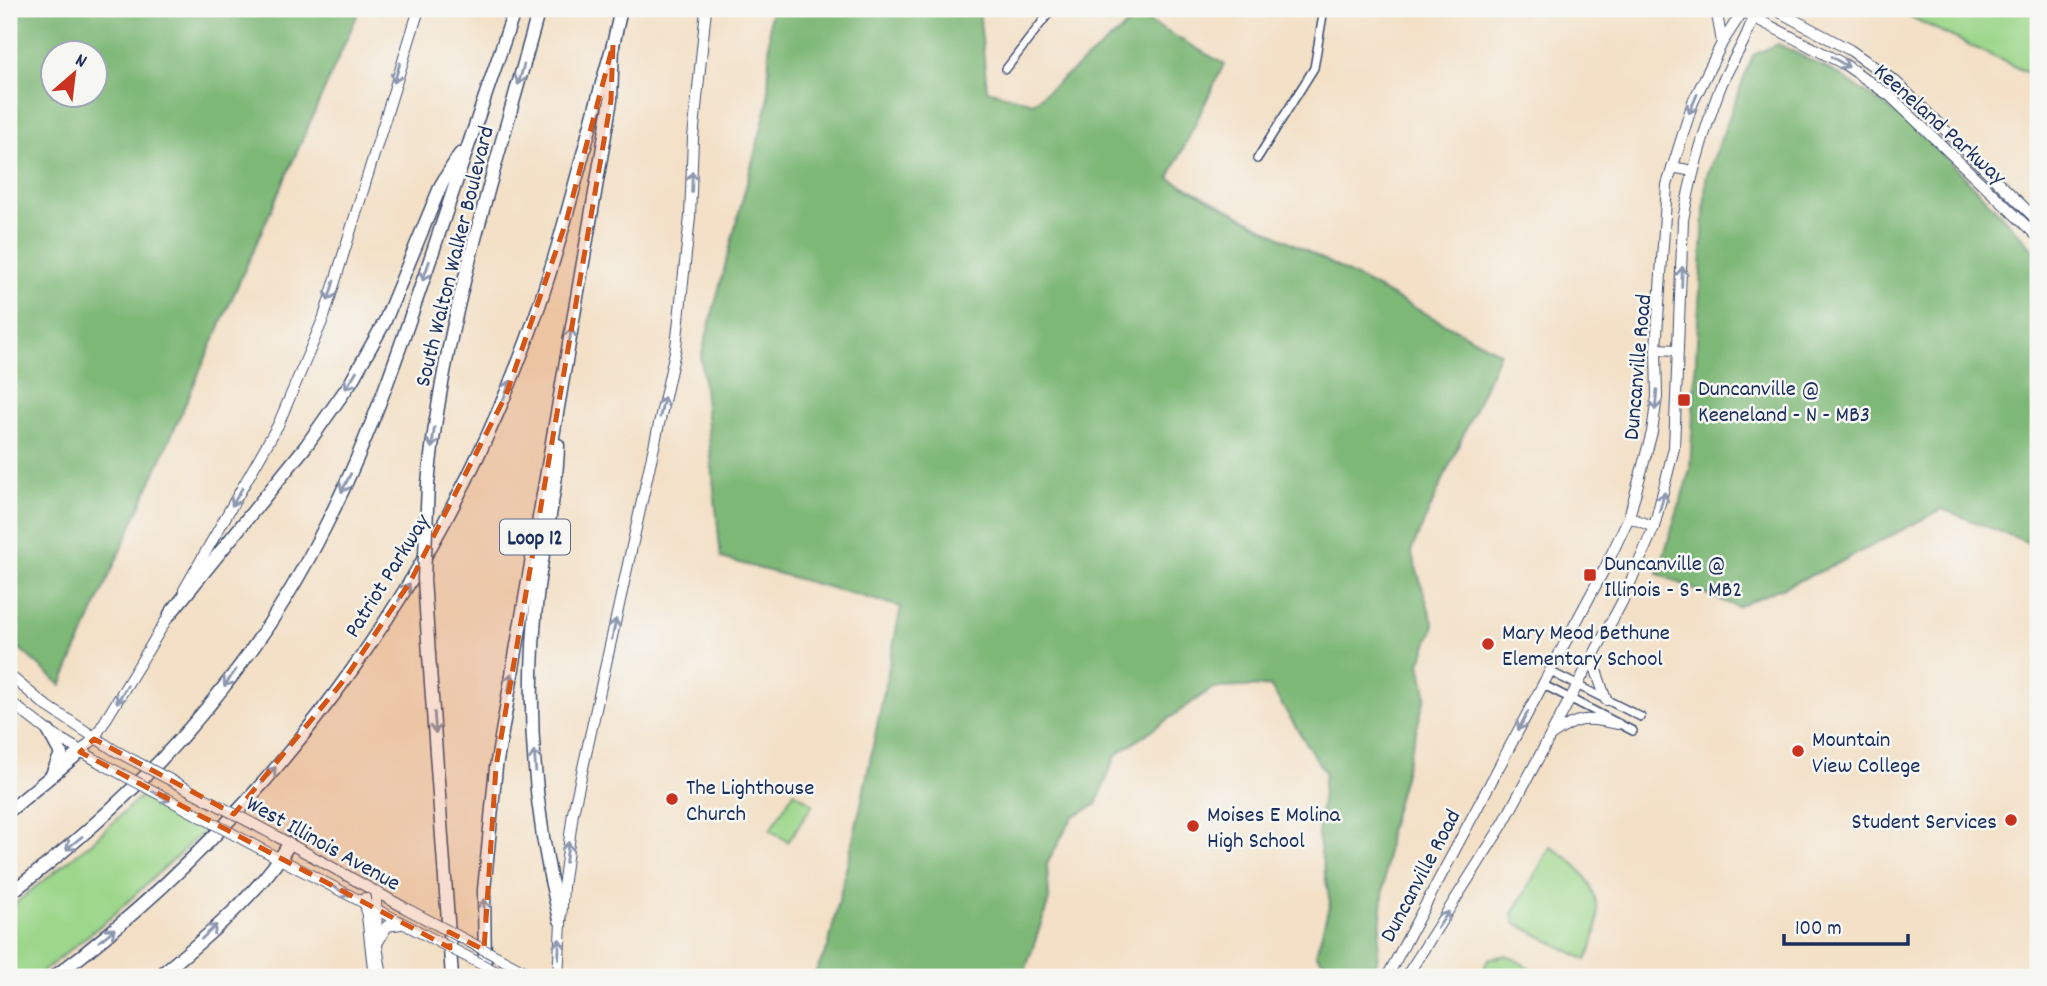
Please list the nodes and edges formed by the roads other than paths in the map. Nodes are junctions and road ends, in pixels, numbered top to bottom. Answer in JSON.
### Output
{"nodes":[{"id":1,"x":419,"y":9,"type":"edge"},
{"id":2,"x":514,"y":9,"type":"edge"},
{"id":3,"x":539,"y":9,"type":"edge"},
{"id":4,"x":621,"y":9,"type":"edge"},
{"id":5,"x":706,"y":9,"type":"edge"},
{"id":6,"x":1052,"y":9,"type":"edge"},
{"id":7,"x":1324,"y":9,"type":"edge"},
{"id":8,"x":1716,"y":9,"type":"edge"},
{"id":9,"x":1774,"y":9,"type":"edge"},
{"id":10,"x":1741,"y":10,"type":"edge"},
{"id":11,"x":1754,"y":13,"type":"edge"},
{"id":12,"x":1808,"y":26,"type":"junction"},
{"id":13,"x":1801,"y":41,"type":"junction"},
{"id":14,"x":1722,"y":43,"type":"junction"},
{"id":15,"x":612,"y":45,"type":"junction"},
{"id":16,"x":1006,"y":69,"type":"dead end"},
{"id":17,"x":471,"y":136,"type":"junction"},
{"id":18,"x":1258,"y":159,"type":"dead end"},
{"id":19,"x":1672,"y":167,"type":"junction"},
{"id":20,"x":1693,"y":171,"type":"junction"},
{"id":21,"x":2038,"y":221,"type":"edge"},
{"id":22,"x":2038,"y":237,"type":"edge"},
{"id":23,"x":1656,"y":349,"type":"junction"},
{"id":24,"x":1678,"y":350,"type":"junction"},
{"id":25,"x":559,"y":400,"type":"junction"},
{"id":26,"x":1629,"y":517,"type":"junction"},
{"id":27,"x":1654,"y":527,"type":"junction"},
{"id":28,"x":170,"y":614,"type":"junction"},
{"id":29,"x":1592,"y":657,"type":"junction"},
{"id":30,"x":1549,"y":671,"type":"junction"},
{"id":31,"x":9,"y":675,"type":"edge"},
{"id":32,"x":1542,"y":684,"type":"junction"},
{"id":33,"x":1577,"y":685,"type":"junction"},
{"id":34,"x":1569,"y":699,"type":"junction"},
{"id":35,"x":1605,"y":699,"type":"junction"},
{"id":36,"x":9,"y":701,"type":"edge"},
{"id":37,"x":1641,"y":717,"type":"dead end"},
{"id":38,"x":1617,"y":723,"type":"junction"},
{"id":39,"x":49,"y":732,"type":"junction"},
{"id":40,"x":1633,"y":732,"type":"dead end"},
{"id":41,"x":1548,"y":738,"type":"junction"},
{"id":42,"x":94,"y":739,"type":"junction"},
{"id":43,"x":80,"y":752,"type":"junction"},
{"id":44,"x":48,"y":780,"type":"junction"},
{"id":45,"x":9,"y":811,"type":"edge"},
{"id":46,"x":289,"y":844,"type":"junction"},
{"id":47,"x":280,"y":859,"type":"junction"},
{"id":48,"x":371,"y":890,"type":"junction"},
{"id":49,"x":9,"y":894,"type":"edge"},
{"id":50,"x":365,"y":904,"type":"junction"},
{"id":51,"x":375,"y":909,"type":"junction"},
{"id":52,"x":561,"y":920,"type":"junction"},
{"id":53,"x":408,"y":926,"type":"junction"},
{"id":54,"x":377,"y":946,"type":"junction"},
{"id":55,"x":531,"y":975,"type":"edge"},
{"id":56,"x":54,"y":977,"type":"edge"},
{"id":57,"x":158,"y":977,"type":"edge"},
{"id":58,"x":374,"y":977,"type":"edge"},
{"id":59,"x":382,"y":977,"type":"edge"},
{"id":60,"x":452,"y":977,"type":"edge"},
{"id":61,"x":485,"y":977,"type":"edge"},
{"id":62,"x":506,"y":977,"type":"edge"},
{"id":63,"x":558,"y":977,"type":"edge"},
{"id":64,"x":1387,"y":977,"type":"edge"},
{"id":65,"x":1406,"y":977,"type":"edge"}],
"edges":[{"from":1,"to":28,"type":"main road","one_way":true},
{"from":2,"to":17,"type":"highway"},
{"from":3,"to":60,"type":"highway","name":"South Walton Walker Boulevard","one_way":true,"bridge":true},
{"from":4,"to":15,"type":"highway","number":"Loop 12"},
{"from":52,"to":5,"type":"main road","one_way":true},
{"from":6,"to":16,"type":"street"},
{"from":7,"to":18,"type":"street"},
{"from":8,"to":14,"type":"main road"},
{"from":9,"to":12,"type":"main road","name":"Keeneland Parkway"},
{"from":10,"to":11,"type":"main road","name":"Keeneland Parkway"},
{"from":10,"to":14,"type":"main road","name":"Duncanville Road"},
{"from":11,"to":13,"type":"main road","name":"Keeneland Parkway"},
{"from":11,"to":20,"type":"main road","name":"Duncanville Road"},
{"from":12,"to":13,"type":"main road"},
{"from":12,"to":21,"type":"main road","name":"Keeneland Parkway"},
{"from":13,"to":22,"type":"main road","name":"Keeneland Parkway","one_way":true},
{"from":14,"to":19,"type":"main road","name":"Duncanville Road","one_way":true},
{"from":25,"to":15,"type":"highway","number":"Loop 12","one_way":true},
{"from":56,"to":15,"type":"highway","name":"Patriot Parkway","one_way":true},
{"from":17,"to":28,"type":"highway","one_way":true},
{"from":17,"to":49,"type":"highway","one_way":true},
{"from":19,"to":20,"type":"main road"},
{"from":19,"to":23,"type":"main road","name":"Duncanville Road"},
{"from":24,"to":20,"type":"main road","name":"Duncanville Road","one_way":true},
{"from":23,"to":24,"type":"main road"},
{"from":23,"to":26,"type":"main road","name":"Duncanville Road","one_way":true},
{"from":27,"to":24,"type":"main road","name":"Duncanville Road","one_way":true},
{"from":52,"to":25,"type":"highway","one_way":true},
{"from":61,"to":25,"type":"highway","number":"Loop 12","one_way":true},
{"from":26,"to":27,"type":"main road"},
{"from":26,"to":30,"type":"main road","name":"Duncanville Road"},
{"from":27,"to":29,"type":"main road","name":"Duncanville Road"},
{"from":28,"to":42,"type":"main road","one_way":true},
{"from":29,"to":33,"type":"main road","name":"Duncanville Road"},
{"from":29,"to":35,"type":"main road"},
{"from":30,"to":32,"type":"main road","name":"Duncanville Road"},
{"from":30,"to":33,"type":"street"},
{"from":31,"to":42,"type":"main road","name":"West Illinois Avenue"},
{"from":32,"to":34,"type":"street"},
{"from":32,"to":64,"type":"main road","name":"Duncanville Road","one_way":true},
{"from":33,"to":34,"type":"main road","name":"Duncanville Road"},
{"from":33,"to":35,"type":"street"},
{"from":34,"to":38,"type":"street"},
{"from":34,"to":41,"type":"main road","name":"Duncanville Road"},
{"from":35,"to":37,"type":"street"},
{"from":36,"to":39,"type":"main road","name":"West Illinois Avenue"},
{"from":38,"to":40,"type":"street"},
{"from":38,"to":41,"type":"main road"},
{"from":39,"to":43,"type":"main road","name":"West Illinois Avenue"},
{"from":39,"to":44,"type":"highway"},
{"from":65,"to":41,"type":"main road","name":"Duncanville Road","one_way":true},
{"from":42,"to":43,"type":"main road"},
{"from":42,"to":46,"type":"main road","name":"West Illinois Avenue","bridge":true},
{"from":43,"to":44,"type":"highway"},
{"from":43,"to":47,"type":"main road","name":"West Illinois Avenue","one_way":true,"bridge":true},
{"from":44,"to":45,"type":"highway"},
{"from":46,"to":47,"type":"highway"},
{"from":46,"to":48,"type":"main road","name":"West Illinois Avenue"},
{"from":47,"to":50,"type":"main road","name":"West Illinois Avenue","one_way":true},
{"from":57,"to":47,"type":"highway","one_way":true},
{"from":48,"to":50,"type":"main road"},
{"from":48,"to":51,"type":"main road"},
{"from":48,"to":55,"type":"main road","name":"West Illinois Avenue","bridge":true},
{"from":50,"to":51,"type":"main road","name":"West Illinois Avenue"},
{"from":50,"to":58,"type":"main road"},
{"from":51,"to":53,"type":"main road","name":"West Illinois Avenue"},
{"from":51,"to":54,"type":"main road"},
{"from":63,"to":52,"type":"main road","one_way":true},
{"from":53,"to":54,"type":"main road"},
{"from":53,"to":62,"type":"main road","name":"West Illinois Avenue","bridge":true},
{"from":54,"to":59,"type":"main road"}]}
